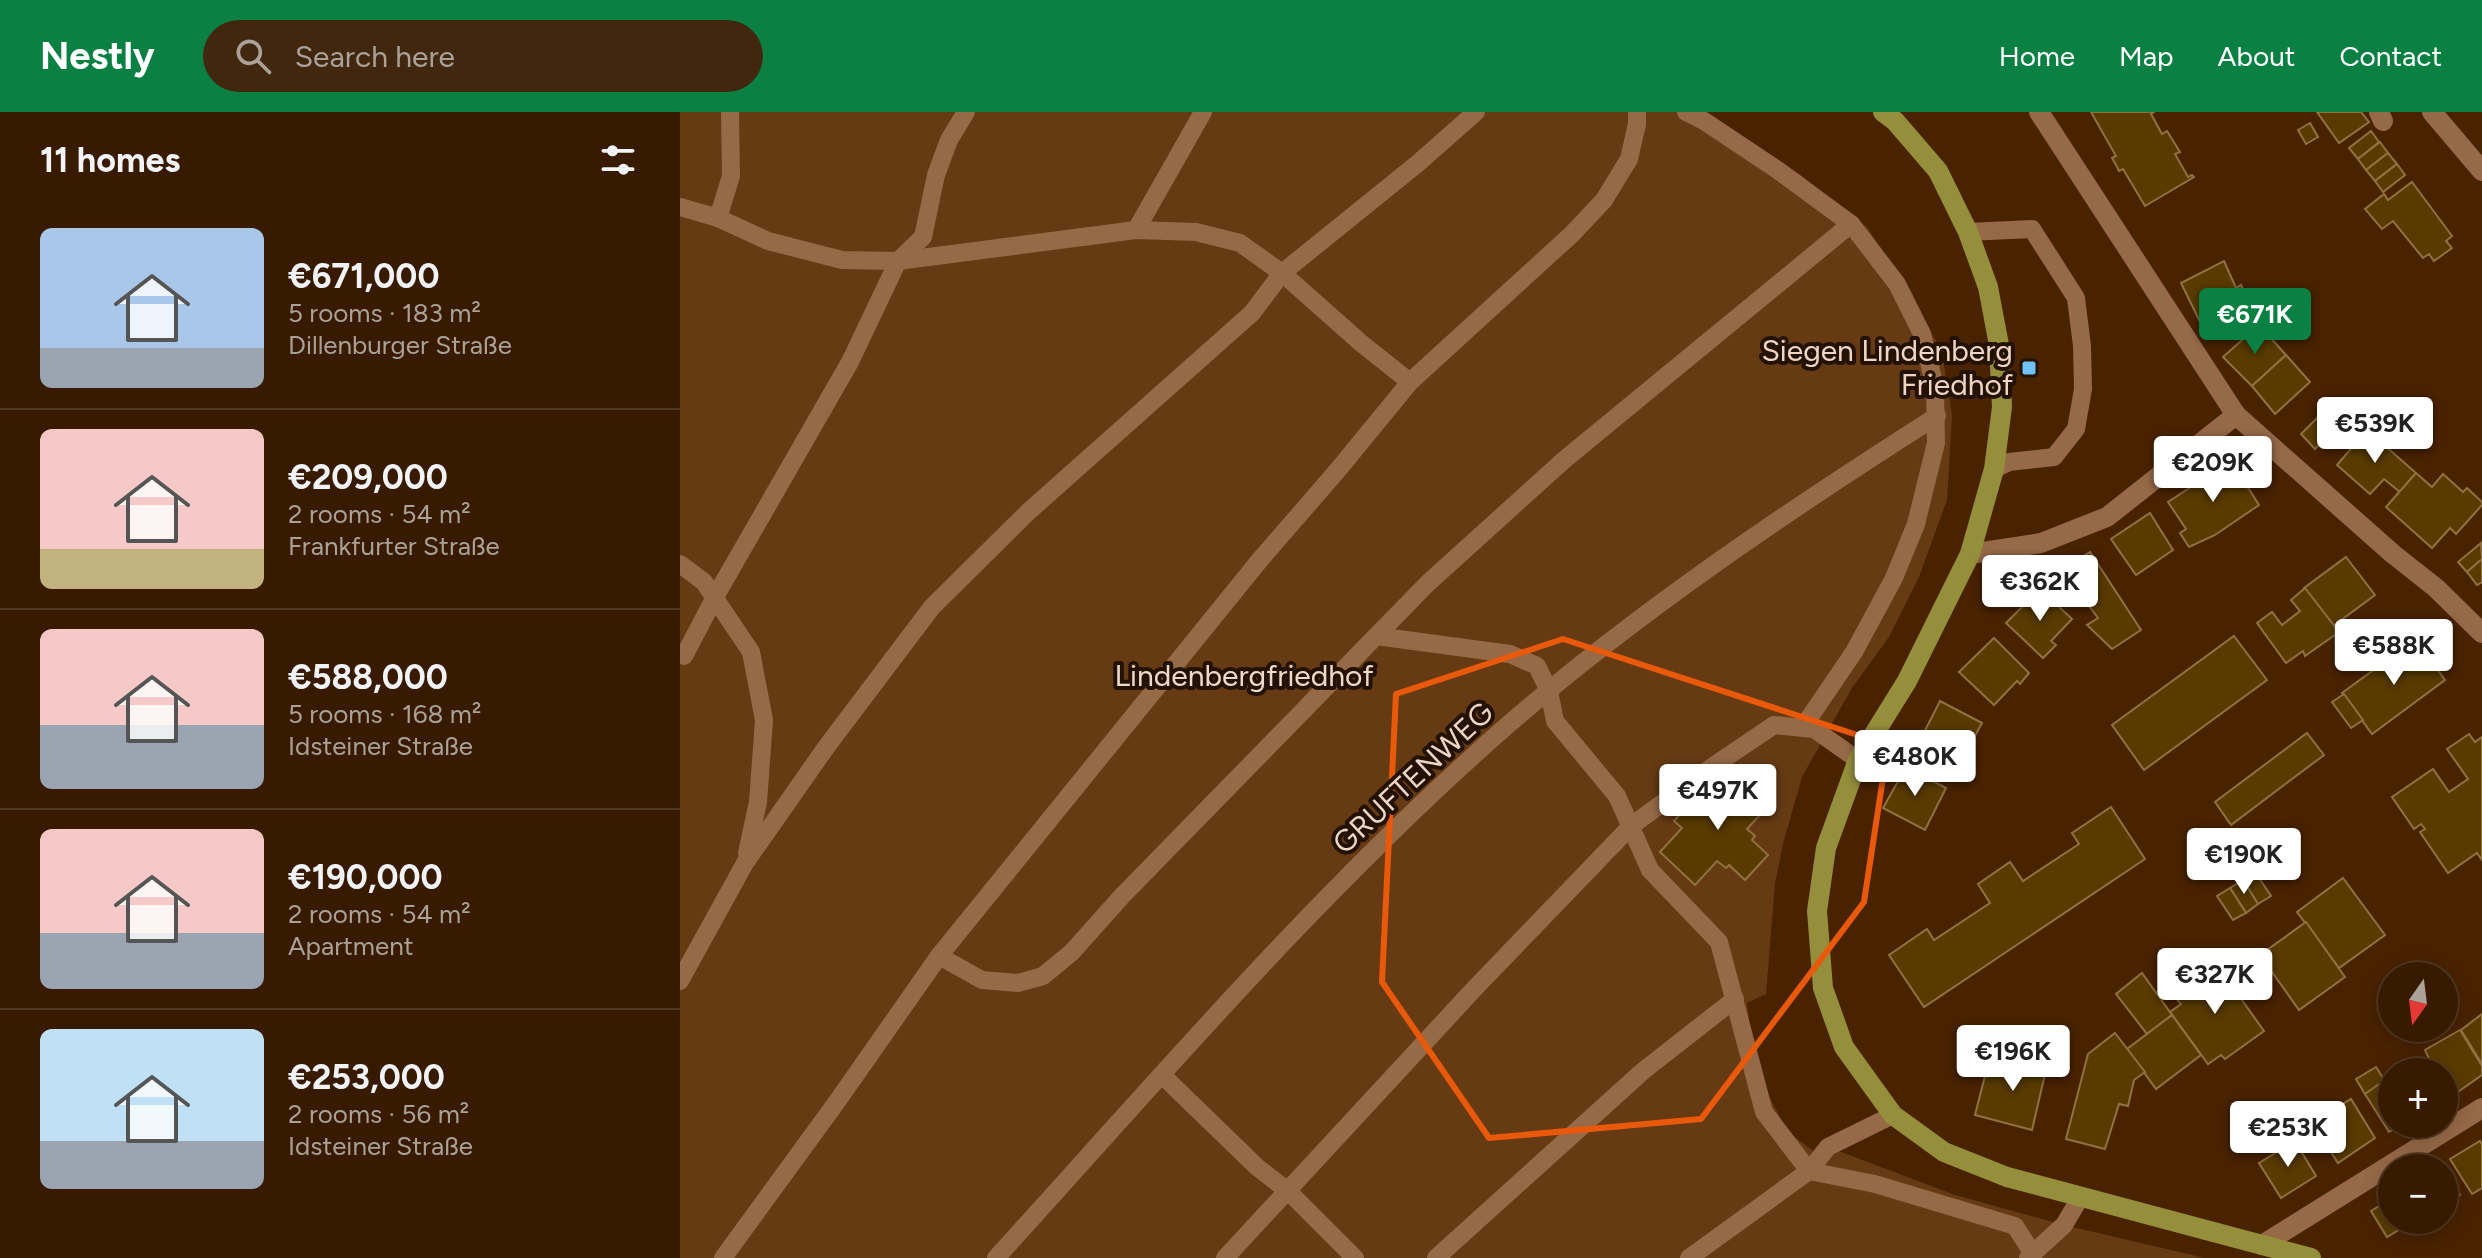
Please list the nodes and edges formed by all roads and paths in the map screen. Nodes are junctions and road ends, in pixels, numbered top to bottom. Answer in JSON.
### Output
{"nodes":[{"id":1,"x":730,"y":112,"type":"edge"},
{"id":2,"x":966,"y":112,"type":"edge"},
{"id":3,"x":1203,"y":112,"type":"edge"},
{"id":4,"x":1476,"y":112,"type":"edge"},
{"id":5,"x":1637,"y":112,"type":"edge"},
{"id":6,"x":1686,"y":112,"type":"edge"},
{"id":7,"x":1883,"y":112,"type":"edge"},
{"id":8,"x":2039,"y":112,"type":"edge"},
{"id":9,"x":2432,"y":112,"type":"edge"},
{"id":10,"x":2482,"y":171,"type":"edge"},
{"id":11,"x":680,"y":207,"type":"edge"},
{"id":12,"x":718,"y":218,"type":"junction"},
{"id":13,"x":1851,"y":224,"type":"junction"},
{"id":14,"x":1136,"y":230,"type":"junction"},
{"id":15,"x":1968,"y":232,"type":"junction"},
{"id":16,"x":898,"y":261,"type":"junction"},
{"id":17,"x":1282,"y":273,"type":"junction"},
{"id":18,"x":1410,"y":382,"type":"junction"},
{"id":19,"x":2236,"y":415,"type":"junction"},
{"id":20,"x":1937,"y":416,"type":"junction"},
{"id":21,"x":1994,"y":469,"type":"junction"},
{"id":22,"x":1970,"y":554,"type":"junction"},
{"id":23,"x":680,"y":564,"type":"edge"},
{"id":24,"x":715,"y":597,"type":"junction"},
{"id":25,"x":2482,"y":633,"type":"edge"},
{"id":26,"x":1376,"y":636,"type":"junction"},
{"id":27,"x":684,"y":656,"type":"dead end"},
{"id":28,"x":1549,"y":691,"type":"junction"},
{"id":29,"x":1803,"y":727,"type":"junction"},
{"id":30,"x":1858,"y":760,"type":"junction"},
{"id":31,"x":1631,"y":826,"type":"junction"},
{"id":32,"x":745,"y":863,"type":"junction"},
{"id":33,"x":939,"y":956,"type":"junction"},
{"id":34,"x":680,"y":981,"type":"edge"},
{"id":35,"x":1735,"y":999,"type":"junction"},
{"id":36,"x":1162,"y":1075,"type":"junction"},
{"id":37,"x":2482,"y":1108,"type":"edge"},
{"id":38,"x":1893,"y":1115,"type":"junction"},
{"id":39,"x":1809,"y":1171,"type":"junction"},
{"id":40,"x":1288,"y":1191,"type":"junction"},
{"id":41,"x":2080,"y":1198,"type":"junction"},
{"id":42,"x":2262,"y":1245,"type":"junction"},
{"id":43,"x":2030,"y":1256,"type":"edge"},
{"id":44,"x":723,"y":1258,"type":"edge"},
{"id":45,"x":996,"y":1258,"type":"edge"},
{"id":46,"x":1225,"y":1258,"type":"edge"},
{"id":47,"x":1355,"y":1258,"type":"edge"},
{"id":48,"x":1436,"y":1258,"type":"edge"},
{"id":49,"x":1689,"y":1258,"type":"edge"},
{"id":50,"x":2311,"y":1258,"type":"edge"}],
"edges":[{"from":1,"to":12,"type":"lane"},
{"from":2,"to":16,"type":"lane"},
{"from":3,"to":14,"type":"lane"},
{"from":4,"to":17,"type":"lane"},
{"from":5,"to":18,"type":"lane"},
{"from":6,"to":13,"type":"lane"},
{"from":7,"to":15,"type":"main road"},
{"from":8,"to":19,"type":"street"},
{"from":9,"to":10,"type":"street"},
{"from":11,"to":12,"type":"lane"},
{"from":12,"to":16,"type":"lane"},
{"from":13,"to":20,"type":"lane"},
{"from":13,"to":26,"type":"lane"},
{"from":14,"to":16,"type":"lane"},
{"from":14,"to":17,"type":"lane"},
{"from":15,"to":21,"type":"main road"},
{"from":15,"to":21,"type":"lane"},
{"from":16,"to":24,"type":"lane"},
{"from":17,"to":18,"type":"lane"},
{"from":17,"to":32,"type":"lane"},
{"from":18,"to":33,"type":"lane"},
{"from":19,"to":22,"type":"street"},
{"from":19,"to":25,"type":"street"},
{"from":20,"to":28,"type":"lane","name":"GRUFTENWEG"},
{"from":20,"to":29,"type":"lane"},
{"from":21,"to":22,"type":"main road"},
{"from":22,"to":30,"type":"main road"},
{"from":23,"to":24,"type":"lane"},
{"from":24,"to":27,"type":"lane"},
{"from":24,"to":32,"type":"lane"},
{"from":26,"to":28,"type":"lane"},
{"from":26,"to":33,"type":"lane"},
{"from":28,"to":31,"type":"lane"},
{"from":28,"to":36,"type":"lane","name":"GRUFTENWEG"},
{"from":29,"to":30,"type":"lane"},
{"from":29,"to":31,"type":"lane"},
{"from":30,"to":38,"type":"main road"},
{"from":31,"to":35,"type":"lane"},
{"from":31,"to":40,"type":"lane"},
{"from":32,"to":34,"type":"lane"},
{"from":33,"to":44,"type":"lane"},
{"from":35,"to":39,"type":"lane"},
{"from":35,"to":48,"type":"lane"},
{"from":36,"to":40,"type":"lane"},
{"from":36,"to":45,"type":"lane","name":"GRUFTENWEG"},
{"from":37,"to":42,"type":"street"},
{"from":38,"to":39,"type":"lane"},
{"from":38,"to":41,"type":"main road"},
{"from":39,"to":43,"type":"lane"},
{"from":39,"to":49,"type":"lane"},
{"from":40,"to":46,"type":"lane"},
{"from":40,"to":47,"type":"lane"},
{"from":41,"to":42,"type":"main road"},
{"from":41,"to":43,"type":"lane"},
{"from":42,"to":50,"type":"main road"}]}
